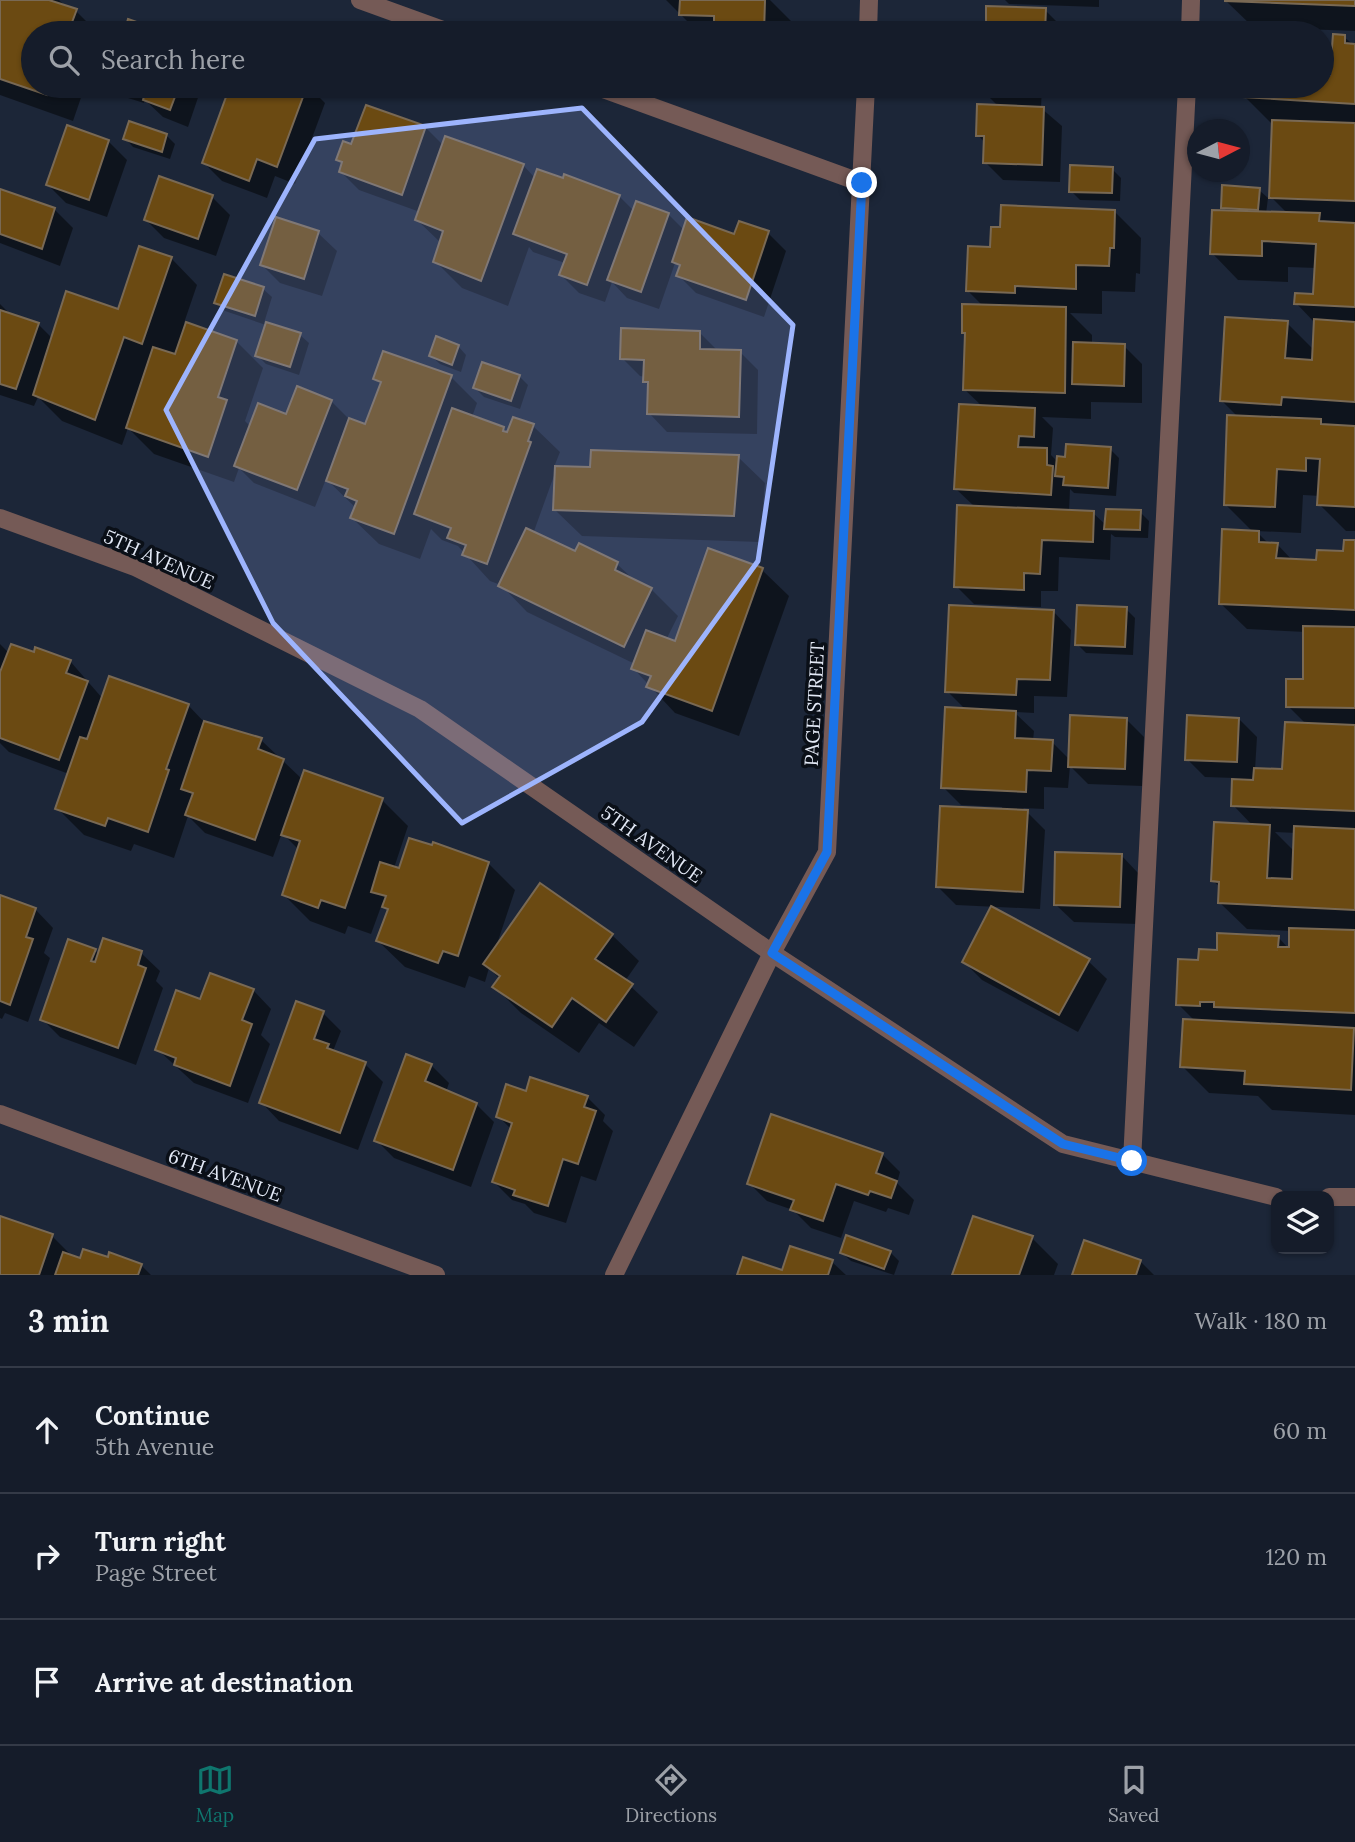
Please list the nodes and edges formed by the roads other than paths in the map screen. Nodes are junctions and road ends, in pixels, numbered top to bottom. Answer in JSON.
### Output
{"nodes":[{"id":1,"x":360,"y":0,"type":"edge"},
{"id":2,"x":869,"y":0,"type":"edge"},
{"id":3,"x":1191,"y":0,"type":"edge"},
{"id":4,"x":418,"y":21,"type":"edge"},
{"id":5,"x":868,"y":21,"type":"edge"},
{"id":6,"x":1190,"y":21,"type":"edge"},
{"id":7,"x":628,"y":98,"type":"edge"},
{"id":8,"x":866,"y":98,"type":"edge"},
{"id":9,"x":1186,"y":98,"type":"edge"},
{"id":10,"x":862,"y":183,"type":"junction"},
{"id":11,"x":0,"y":518,"type":"edge"},
{"id":12,"x":772,"y":953,"type":"junction"},
{"id":13,"x":0,"y":1114,"type":"edge"},
{"id":14,"x":1132,"y":1161,"type":"junction"},
{"id":15,"x":1271,"y":1196,"type":"edge"},
{"id":16,"x":1334,"y":1197,"type":"edge"},
{"id":17,"x":1355,"y":1197,"type":"edge"},
{"id":18,"x":436,"y":1275,"type":"edge"},
{"id":19,"x":614,"y":1275,"type":"edge"}],
"edges":[{"from":1,"to":4,"type":"street"},
{"from":2,"to":5,"type":"street"},
{"from":3,"to":6,"type":"street"},
{"from":7,"to":10,"type":"street"},
{"from":8,"to":10,"type":"street","name":"PAGE STREET"},
{"from":9,"to":14,"type":"street"},
{"from":10,"to":12,"type":"street","name":"PAGE STREET"},
{"from":11,"to":12,"type":"street","name":"5TH AVENUE"},
{"from":12,"to":14,"type":"street","name":"5TH AVENUE"},
{"from":12,"to":19,"type":"street","name":"PAGE STREET"},
{"from":13,"to":18,"type":"street","name":"6TH AVENUE"},
{"from":14,"to":15,"type":"street","name":"5TH AVENUE"},
{"from":16,"to":17,"type":"street"}]}
